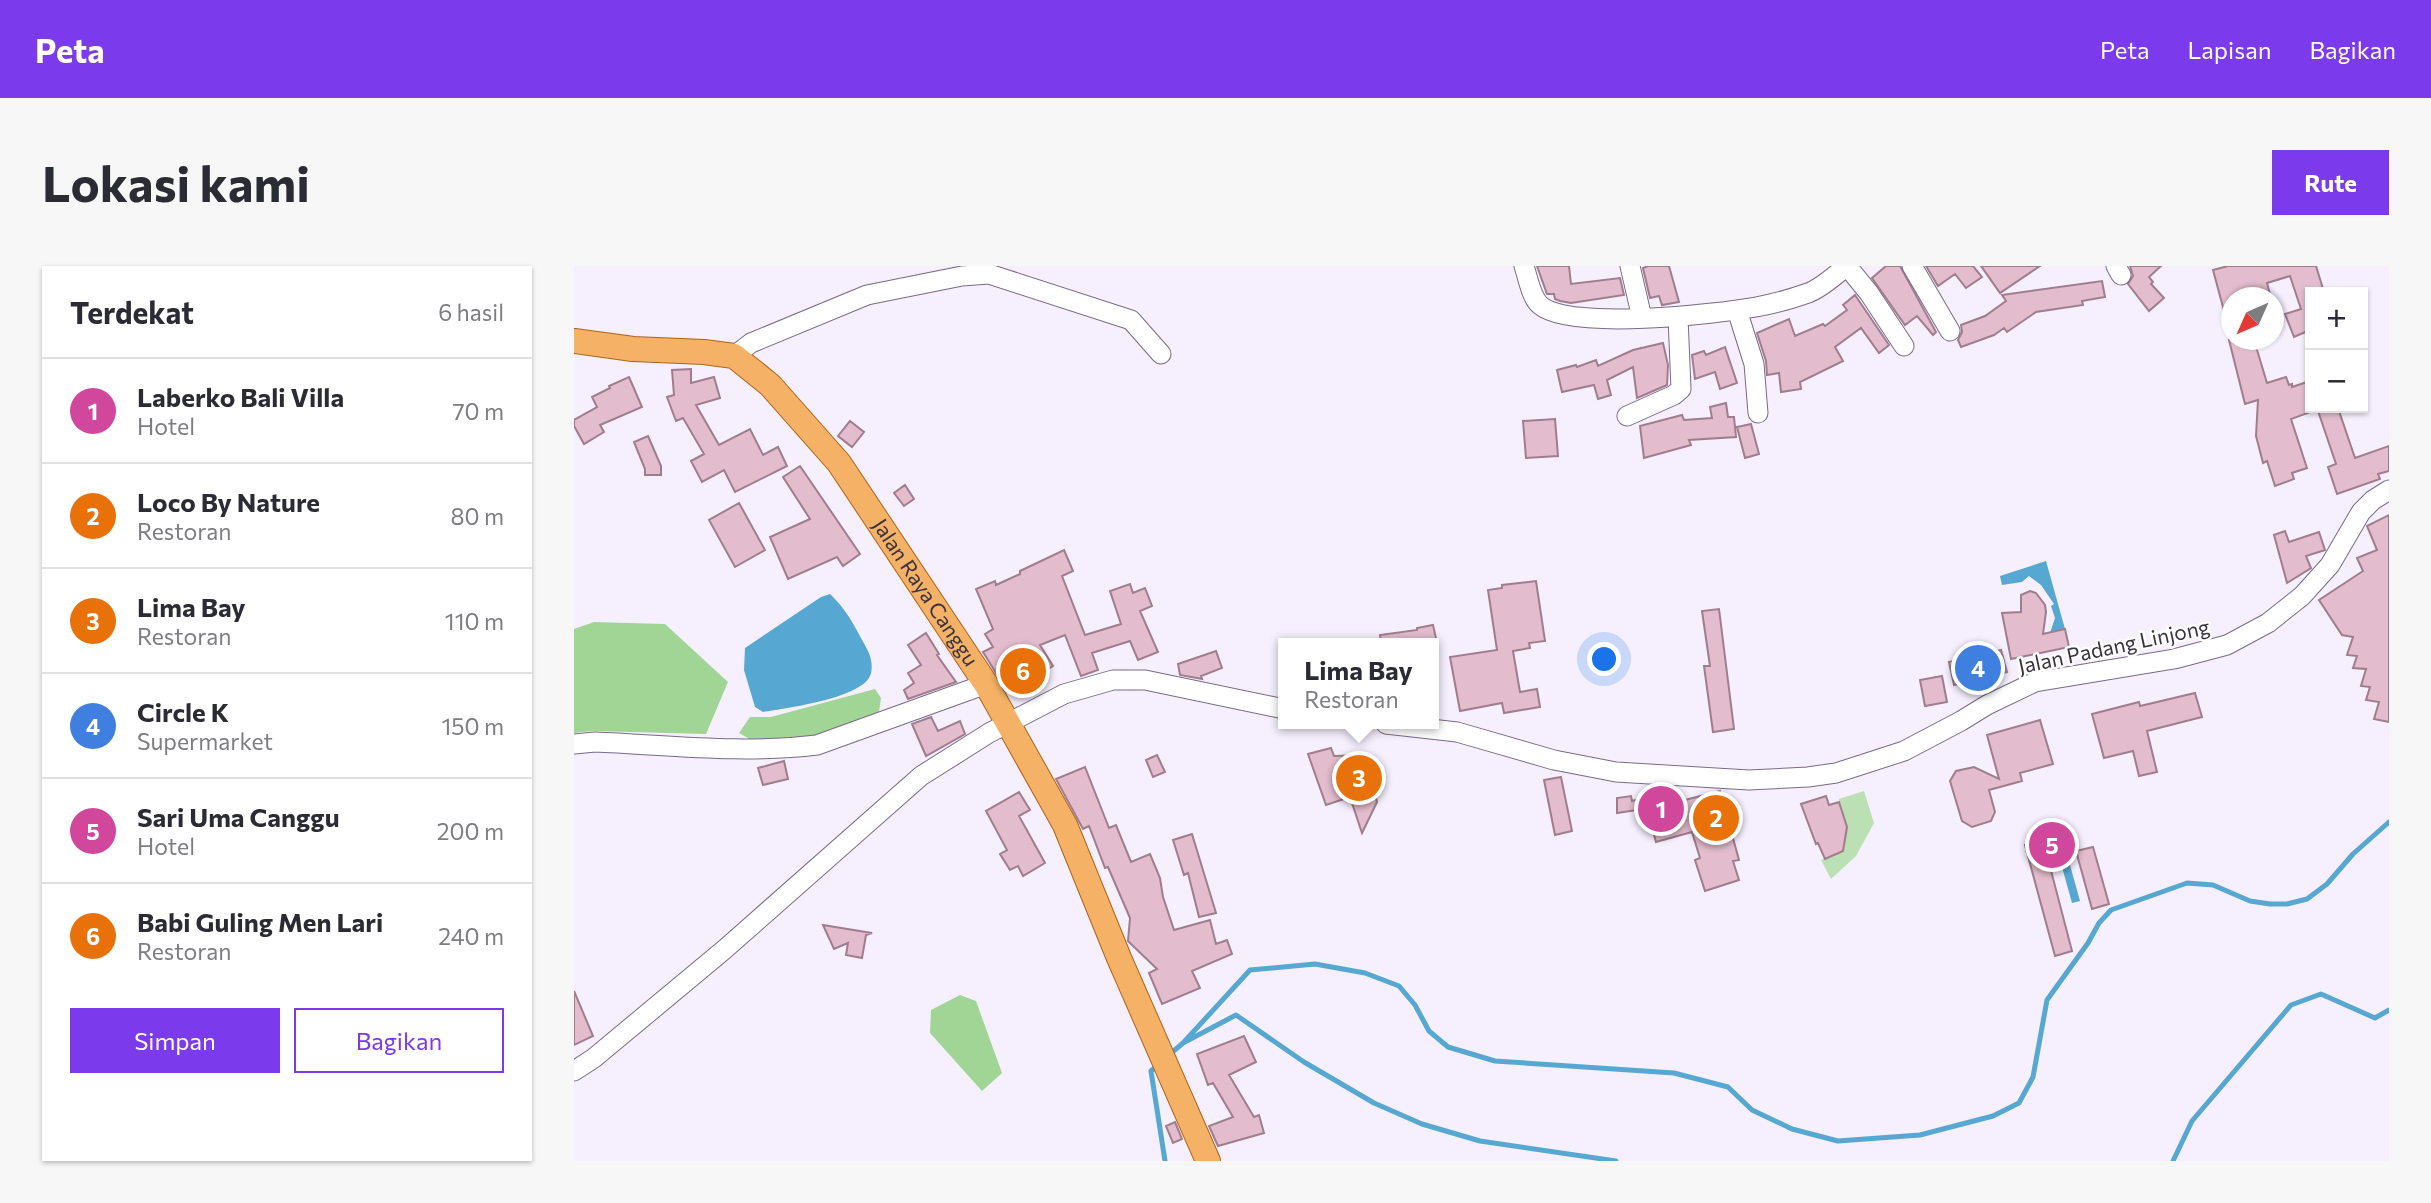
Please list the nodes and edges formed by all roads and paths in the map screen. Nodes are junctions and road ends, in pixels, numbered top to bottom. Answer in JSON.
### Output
{"nodes":[{"id":1,"x":1524,"y":266,"type":"edge"},
{"id":2,"x":1630,"y":266,"type":"edge"},
{"id":3,"x":1847,"y":266,"type":"edge"},
{"id":4,"x":1912,"y":266,"type":"edge"},
{"id":5,"x":1737,"y":310,"type":"junction"},
{"id":6,"x":1642,"y":317,"type":"junction"},
{"id":7,"x":1678,"y":317,"type":"junction"},
{"id":8,"x":1950,"y":331,"type":"dead end"},
{"id":9,"x":574,"y":341,"type":"edge"},
{"id":10,"x":1904,"y":346,"type":"dead end"},
{"id":11,"x":1161,"y":354,"type":"dead end"},
{"id":12,"x":734,"y":356,"type":"junction"},
{"id":13,"x":1758,"y":413,"type":"dead end"},
{"id":14,"x":1627,"y":416,"type":"dead end"},
{"id":15,"x":2389,"y":490,"type":"edge"},
{"id":16,"x":986,"y":684,"type":"junction"},
{"id":17,"x":1278,"y":708,"type":"edge"},
{"id":18,"x":1010,"y":723,"type":"junction"},
{"id":19,"x":1439,"y":729,"type":"edge"},
{"id":20,"x":574,"y":744,"type":"edge"},
{"id":21,"x":574,"y":1071,"type":"edge"},
{"id":22,"x":1208,"y":1161,"type":"edge"}],
"edges":[{"from":1,"to":6,"type":"street"},
{"from":2,"to":6,"type":"street"},
{"from":3,"to":5,"type":"street"},
{"from":3,"to":10,"type":"street"},
{"from":4,"to":8,"type":"street"},
{"from":5,"to":7,"type":"street"},
{"from":5,"to":13,"type":"street"},
{"from":6,"to":7,"type":"street"},
{"from":7,"to":14,"type":"street"},
{"from":9,"to":12,"type":"main road"},
{"from":11,"to":12,"type":"street"},
{"from":12,"to":16,"type":"main road","name":"Jalan Raya Canggu"},
{"from":15,"to":19,"type":"street","name":"Jalan Padang Linjong"},
{"from":16,"to":18,"type":"main road","name":"Jalan Raya Canggu"},
{"from":16,"to":20,"type":"street"},
{"from":17,"to":18,"type":"street"},
{"from":18,"to":21,"type":"street"},
{"from":18,"to":22,"type":"main road","name":"Jalan Raya Canggu"}]}
